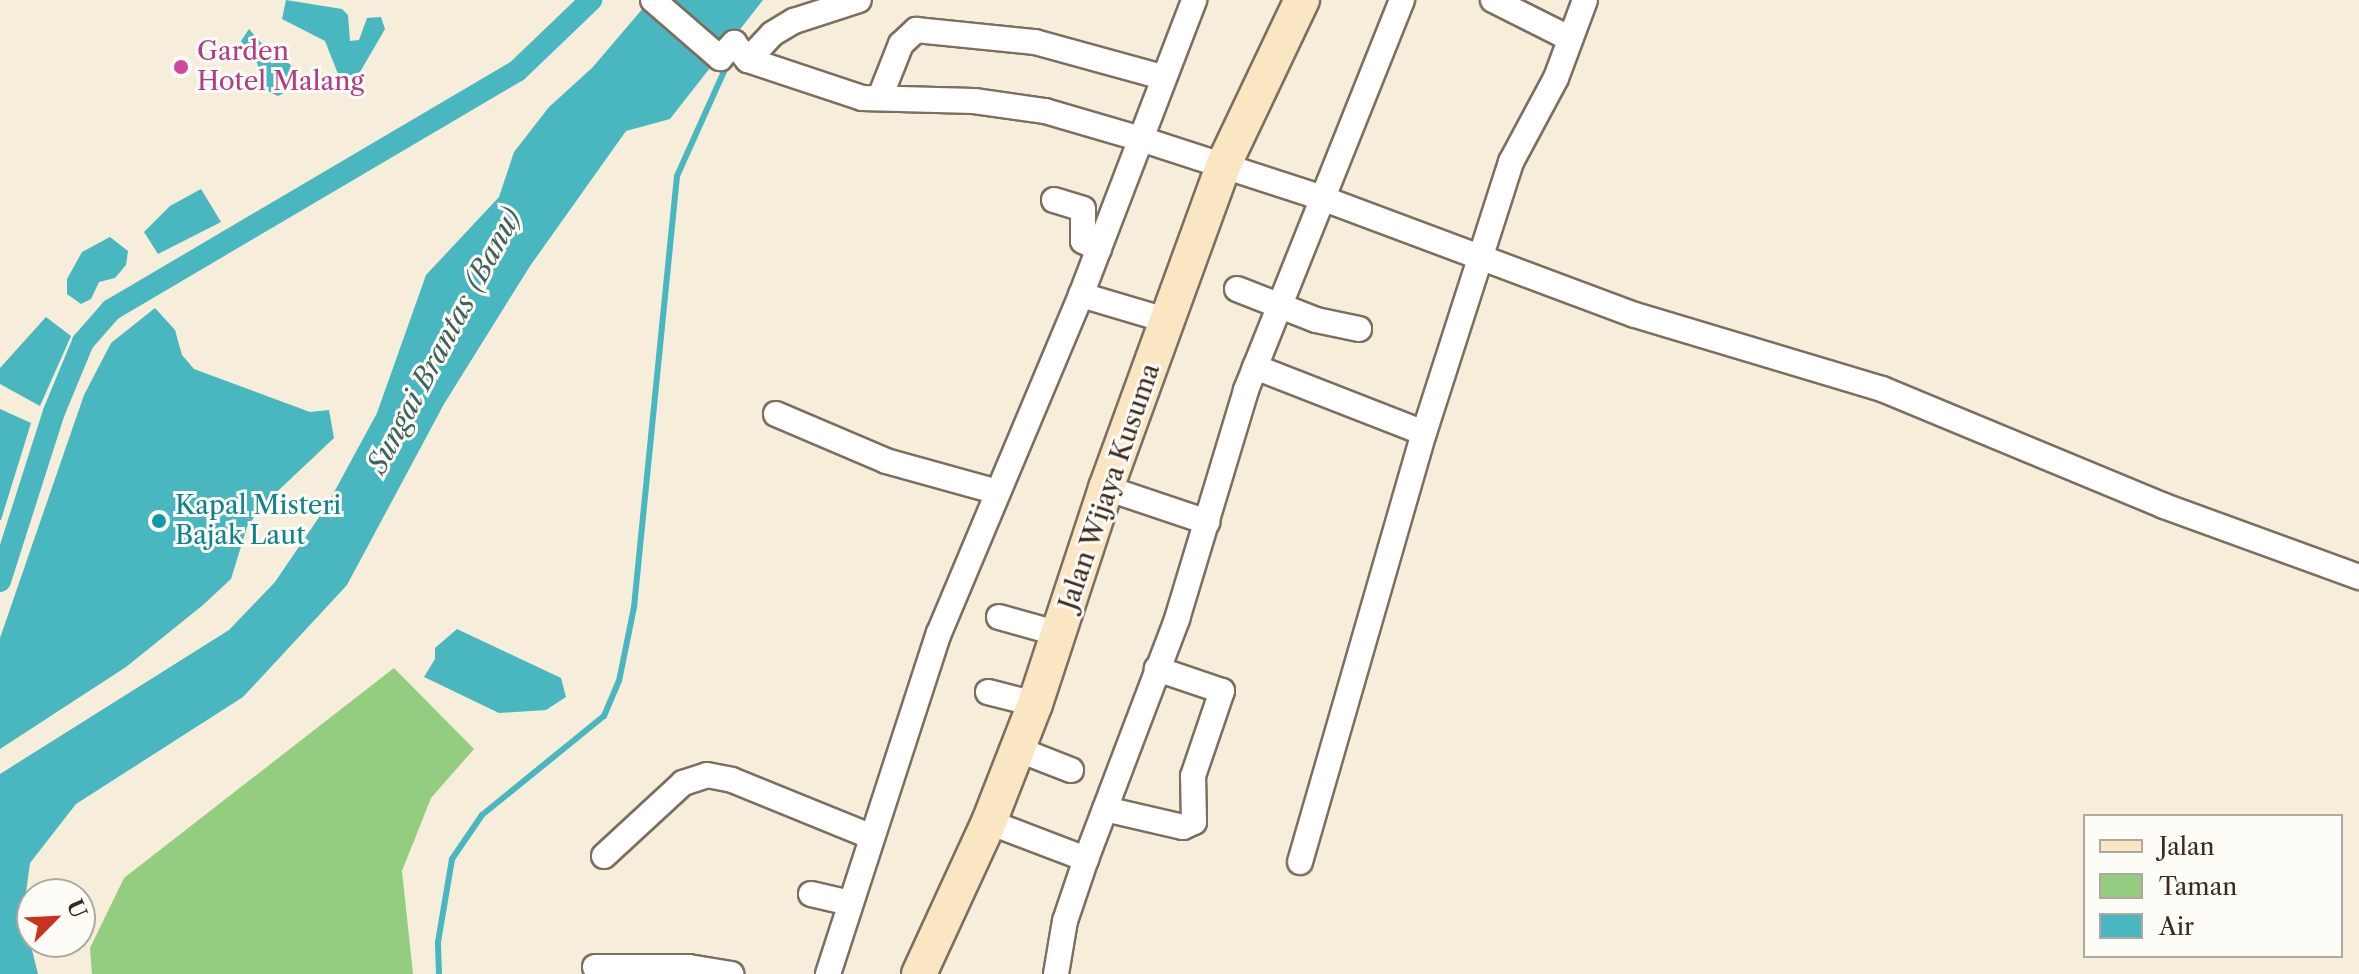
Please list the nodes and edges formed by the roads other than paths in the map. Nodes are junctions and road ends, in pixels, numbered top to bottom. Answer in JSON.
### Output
{"nodes":[{"id":1,"x":653,"y":0,"type":"edge"},
{"id":2,"x":859,"y":0,"type":"edge"},
{"id":3,"x":1194,"y":0,"type":"edge"},
{"id":4,"x":1302,"y":0,"type":"edge"},
{"id":5,"x":1402,"y":0,"type":"edge"},
{"id":6,"x":1493,"y":0,"type":"edge"},
{"id":7,"x":1585,"y":0,"type":"edge"},
{"id":8,"x":1569,"y":38,"type":"junction"},
{"id":9,"x":732,"y":54,"type":"junction"},
{"id":10,"x":1162,"y":77,"type":"junction"},
{"id":11,"x":880,"y":97,"type":"junction"},
{"id":12,"x":1141,"y":139,"type":"junction"},
{"id":13,"x":1223,"y":166,"type":"junction"},
{"id":14,"x":1319,"y":197,"type":"junction"},
{"id":15,"x":1054,"y":200,"type":"dead end"},
{"id":16,"x":1099,"y":249,"type":"junction"},
{"id":17,"x":1482,"y":257,"type":"junction"},
{"id":18,"x":1237,"y":289,"type":"dead end"},
{"id":19,"x":1081,"y":295,"type":"junction"},
{"id":20,"x":1277,"y":307,"type":"junction"},
{"id":21,"x":1169,"y":321,"type":"junction"},
{"id":22,"x":1359,"y":329,"type":"dead end"},
{"id":23,"x":1255,"y":367,"type":"junction"},
{"id":24,"x":776,"y":414,"type":"dead end"},
{"id":25,"x":1424,"y":433,"type":"junction"},
{"id":26,"x":1106,"y":488,"type":"junction"},
{"id":27,"x":998,"y":492,"type":"junction"},
{"id":28,"x":1207,"y":522,"type":"junction"},
{"id":29,"x":2359,"y":577,"type":"edge"},
{"id":30,"x":999,"y":617,"type":"dead end"},
{"id":31,"x":1060,"y":634,"type":"junction"},
{"id":32,"x":1157,"y":669,"type":"junction"},
{"id":33,"x":988,"y":692,"type":"dead end"},
{"id":34,"x":1035,"y":704,"type":"junction"},
{"id":35,"x":1017,"y":749,"type":"junction"},
{"id":36,"x":1071,"y":770,"type":"dead end"},
{"id":37,"x":1105,"y":809,"type":"junction"},
{"id":38,"x":989,"y":822,"type":"junction"},
{"id":39,"x":870,"y":836,"type":"junction"},
{"id":40,"x":604,"y":856,"type":"dead end"},
{"id":41,"x":1086,"y":859,"type":"junction"},
{"id":42,"x":1300,"y":862,"type":"dead end"},
{"id":43,"x":811,"y":894,"type":"dead end"},
{"id":44,"x":849,"y":903,"type":"junction"},
{"id":45,"x":595,"y":967,"type":"dead end"},
{"id":46,"x":731,"y":974,"type":"edge"},
{"id":47,"x":828,"y":974,"type":"edge"},
{"id":48,"x":919,"y":974,"type":"edge"},
{"id":49,"x":1056,"y":974,"type":"edge"}],
"edges":[{"from":1,"to":9,"type":"street"},
{"from":2,"to":9,"type":"street"},
{"from":3,"to":10,"type":"street"},
{"from":4,"to":13,"type":"main road","name":"Jalan Wijaya Kusuma"},
{"from":5,"to":14,"type":"street"},
{"from":6,"to":8,"type":"street"},
{"from":7,"to":8,"type":"street"},
{"from":8,"to":17,"type":"street"},
{"from":9,"to":11,"type":"street"},
{"from":10,"to":11,"type":"street"},
{"from":10,"to":12,"type":"street"},
{"from":11,"to":12,"type":"street"},
{"from":12,"to":13,"type":"street"},
{"from":12,"to":16,"type":"street"},
{"from":13,"to":14,"type":"street"},
{"from":13,"to":21,"type":"main road","name":"Jalan Wijaya Kusuma"},
{"from":14,"to":17,"type":"street"},
{"from":14,"to":20,"type":"street"},
{"from":15,"to":16,"type":"street"},
{"from":16,"to":19,"type":"street"},
{"from":17,"to":25,"type":"street"},
{"from":17,"to":29,"type":"street"},
{"from":18,"to":20,"type":"street"},
{"from":19,"to":21,"type":"street"},
{"from":19,"to":27,"type":"street"},
{"from":20,"to":22,"type":"street"},
{"from":20,"to":23,"type":"street"},
{"from":21,"to":26,"type":"main road","name":"Jalan Wijaya Kusuma"},
{"from":23,"to":25,"type":"street"},
{"from":23,"to":28,"type":"street"},
{"from":24,"to":27,"type":"street"},
{"from":25,"to":42,"type":"street"},
{"from":26,"to":28,"type":"street"},
{"from":26,"to":31,"type":"main road","name":"Jalan Wijaya Kusuma"},
{"from":27,"to":39,"type":"street"},
{"from":28,"to":32,"type":"street"},
{"from":30,"to":31,"type":"street"},
{"from":31,"to":34,"type":"main road","name":"Jalan Wijaya Kusuma"},
{"from":32,"to":37,"type":"street"},
{"from":32,"to":37,"type":"street"},
{"from":33,"to":34,"type":"street"},
{"from":34,"to":35,"type":"main road","name":"Jalan Wijaya Kusuma"},
{"from":35,"to":36,"type":"street"},
{"from":35,"to":38,"type":"main road","name":"Jalan Wijaya Kusuma"},
{"from":37,"to":41,"type":"street"},
{"from":38,"to":41,"type":"street"},
{"from":38,"to":48,"type":"main road","name":"Jalan Wijaya Kusuma"},
{"from":39,"to":40,"type":"street"},
{"from":39,"to":44,"type":"street"},
{"from":41,"to":49,"type":"street"},
{"from":43,"to":44,"type":"street"},
{"from":44,"to":47,"type":"street"},
{"from":45,"to":46,"type":"street"}]}
